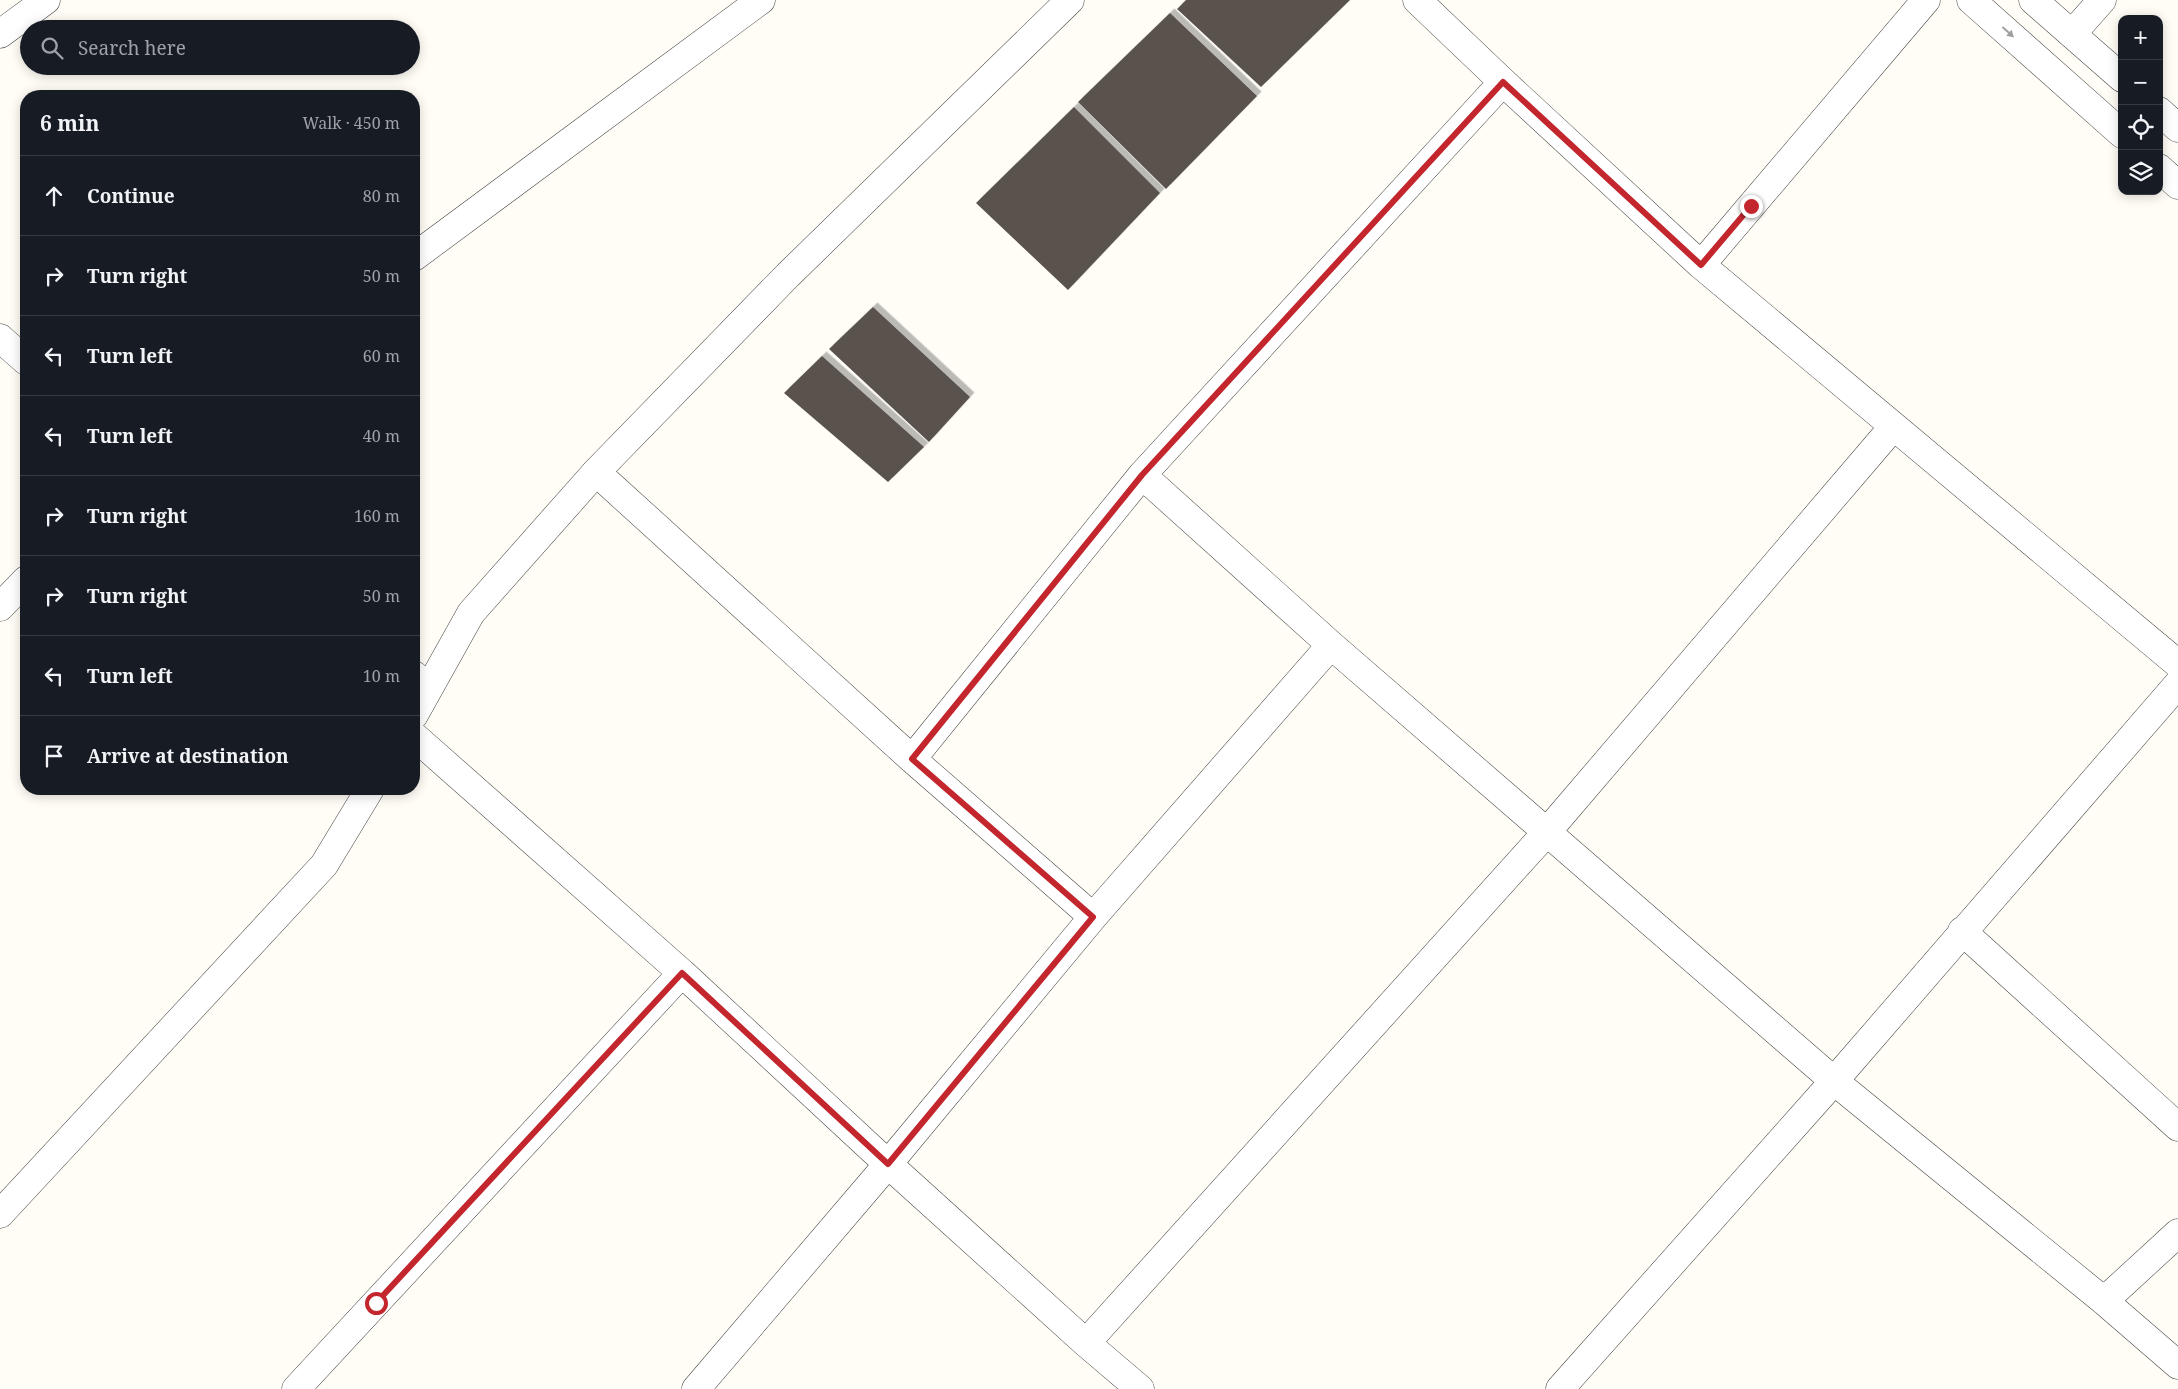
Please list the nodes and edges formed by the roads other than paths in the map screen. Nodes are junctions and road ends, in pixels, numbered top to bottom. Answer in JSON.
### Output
{"nodes":[{"id":1,"x":46,"y":0,"type":"edge"},
{"id":2,"x":761,"y":0,"type":"edge"},
{"id":3,"x":1070,"y":0,"type":"edge"},
{"id":4,"x":1417,"y":0,"type":"edge"},
{"id":5,"x":1926,"y":0,"type":"edge"},
{"id":6,"x":1971,"y":0,"type":"edge"},
{"id":7,"x":2033,"y":0,"type":"edge"},
{"id":8,"x":2102,"y":0,"type":"edge"},
{"id":9,"x":0,"y":34,"type":"edge"},
{"id":10,"x":2072,"y":34,"type":"junction"},
{"id":11,"x":2118,"y":74,"type":"edge"},
{"id":12,"x":1503,"y":82,"type":"junction"},
{"id":13,"x":2163,"y":115,"type":"edge"},
{"id":14,"x":2178,"y":128,"type":"edge"},
{"id":15,"x":2118,"y":130,"type":"edge"},
{"id":16,"x":2163,"y":172,"type":"edge"},
{"id":17,"x":2178,"y":185,"type":"edge"},
{"id":18,"x":420,"y":253,"type":"edge"},
{"id":19,"x":1701,"y":265,"type":"junction"},
{"id":20,"x":1893,"y":427,"type":"junction"},
{"id":21,"x":596,"y":472,"type":"junction"},
{"id":22,"x":1142,"y":475,"type":"junction"},
{"id":23,"x":20,"y":586,"type":"edge"},
{"id":24,"x":0,"y":607,"type":"edge"},
{"id":25,"x":1331,"y":645,"type":"junction"},
{"id":26,"x":2178,"y":664,"type":"edge"},
{"id":27,"x":421,"y":681,"type":"edge"},
{"id":28,"x":2178,"y":684,"type":"edge"},
{"id":29,"x":420,"y":741,"type":"edge"},
{"id":30,"x":912,"y":759,"type":"junction"},
{"id":31,"x":366,"y":795,"type":"edge"},
{"id":32,"x":1546,"y":832,"type":"junction"},
{"id":33,"x":1093,"y":917,"type":"junction"},
{"id":34,"x":1962,"y":931,"type":"junction"},
{"id":35,"x":682,"y":973,"type":"junction"},
{"id":36,"x":1834,"y":1080,"type":"junction"},
{"id":37,"x":2178,"y":1126,"type":"edge"},
{"id":38,"x":888,"y":1164,"type":"junction"},
{"id":39,"x":0,"y":1214,"type":"edge"},
{"id":40,"x":2178,"y":1233,"type":"edge"},
{"id":41,"x":2104,"y":1301,"type":"junction"},
{"id":42,"x":1086,"y":1343,"type":"junction"},
{"id":43,"x":2178,"y":1365,"type":"edge"},
{"id":44,"x":1137,"y":1388,"type":"edge"},
{"id":45,"x":296,"y":1389,"type":"edge"},
{"id":46,"x":696,"y":1389,"type":"edge"},
{"id":47,"x":1560,"y":1389,"type":"edge"}],
"edges":[{"from":1,"to":9,"type":"street"},
{"from":2,"to":18,"type":"street"},
{"from":3,"to":21,"type":"street"},
{"from":4,"to":12,"type":"street"},
{"from":5,"to":19,"type":"street"},
{"from":6,"to":15,"type":"street","one_way":true},
{"from":7,"to":10,"type":"street"},
{"from":8,"to":10,"type":"street"},
{"from":10,"to":11,"type":"street"},
{"from":12,"to":19,"type":"street"},
{"from":12,"to":22,"type":"street"},
{"from":13,"to":14,"type":"street"},
{"from":16,"to":17,"type":"street"},
{"from":19,"to":20,"type":"street"},
{"from":20,"to":26,"type":"street"},
{"from":20,"to":32,"type":"street"},
{"from":21,"to":27,"type":"street"},
{"from":21,"to":30,"type":"street"},
{"from":22,"to":25,"type":"street"},
{"from":22,"to":30,"type":"street"},
{"from":23,"to":24,"type":"street"},
{"from":25,"to":32,"type":"street"},
{"from":25,"to":33,"type":"street"},
{"from":28,"to":34,"type":"street"},
{"from":29,"to":35,"type":"street"},
{"from":30,"to":33,"type":"street"},
{"from":31,"to":39,"type":"street"},
{"from":32,"to":36,"type":"street"},
{"from":32,"to":42,"type":"street"},
{"from":33,"to":38,"type":"street"},
{"from":34,"to":36,"type":"street"},
{"from":34,"to":37,"type":"street"},
{"from":35,"to":38,"type":"street"},
{"from":35,"to":45,"type":"street"},
{"from":36,"to":41,"type":"street"},
{"from":36,"to":47,"type":"street"},
{"from":38,"to":42,"type":"street"},
{"from":38,"to":46,"type":"street"},
{"from":40,"to":41,"type":"street"},
{"from":41,"to":43,"type":"street"},
{"from":42,"to":44,"type":"street"}]}
